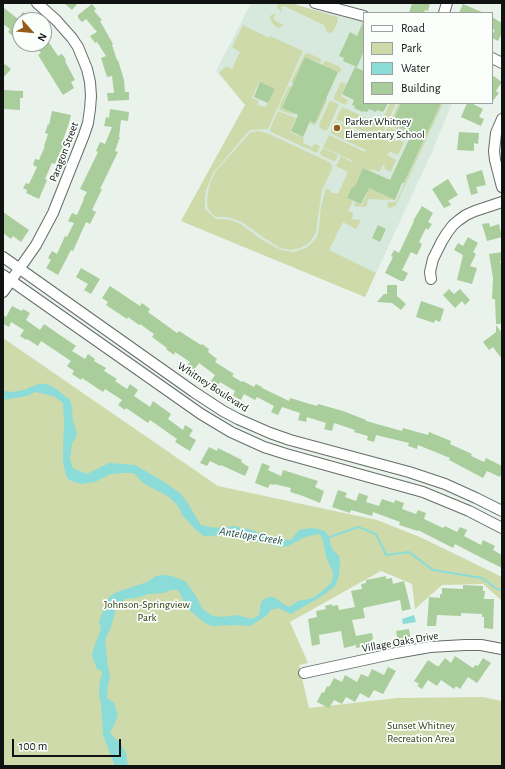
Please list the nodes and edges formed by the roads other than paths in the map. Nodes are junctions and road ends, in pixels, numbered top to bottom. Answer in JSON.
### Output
{"nodes":[{"id":1,"x":37,"y":3,"type":"edge"},
{"id":2,"x":315,"y":3,"type":"edge"},
{"id":3,"x":363,"y":16,"type":"edge"},
{"id":4,"x":493,"y":58,"type":"edge"},
{"id":5,"x":502,"y":63,"type":"edge"},
{"id":6,"x":502,"y":119,"type":"edge"},
{"id":7,"x":502,"y":186,"type":"edge"},
{"id":8,"x":502,"y":202,"type":"edge"},
{"id":9,"x":3,"y":257,"type":"edge"},
{"id":10,"x":20,"y":268,"type":"junction"},
{"id":11,"x":7,"y":278,"type":"edge"},
{"id":12,"x":431,"y":279,"type":"dead end"},
{"id":13,"x":3,"y":292,"type":"edge"},
{"id":14,"x":502,"y":511,"type":"edge"},
{"id":15,"x":502,"y":528,"type":"edge"},
{"id":16,"x":502,"y":649,"type":"edge"},
{"id":17,"x":304,"y":673,"type":"dead end"}],
"edges":[{"from":1,"to":10,"type":"street","name":"Paragon Street"},
{"from":2,"to":3,"type":"street"},
{"from":4,"to":5,"type":"street"},
{"from":6,"to":7,"type":"street"},
{"from":8,"to":12,"type":"street"},
{"from":9,"to":10,"type":"street","name":"Whitney Boulevard"},
{"from":10,"to":11,"type":"street","name":"Paragon Street"},
{"from":10,"to":14,"type":"street","name":"Whitney Boulevard"},
{"from":11,"to":13,"type":"street","name":"Paragon Street"},
{"from":11,"to":15,"type":"street"},
{"from":16,"to":17,"type":"street","name":"Village Oaks Drive"}]}
